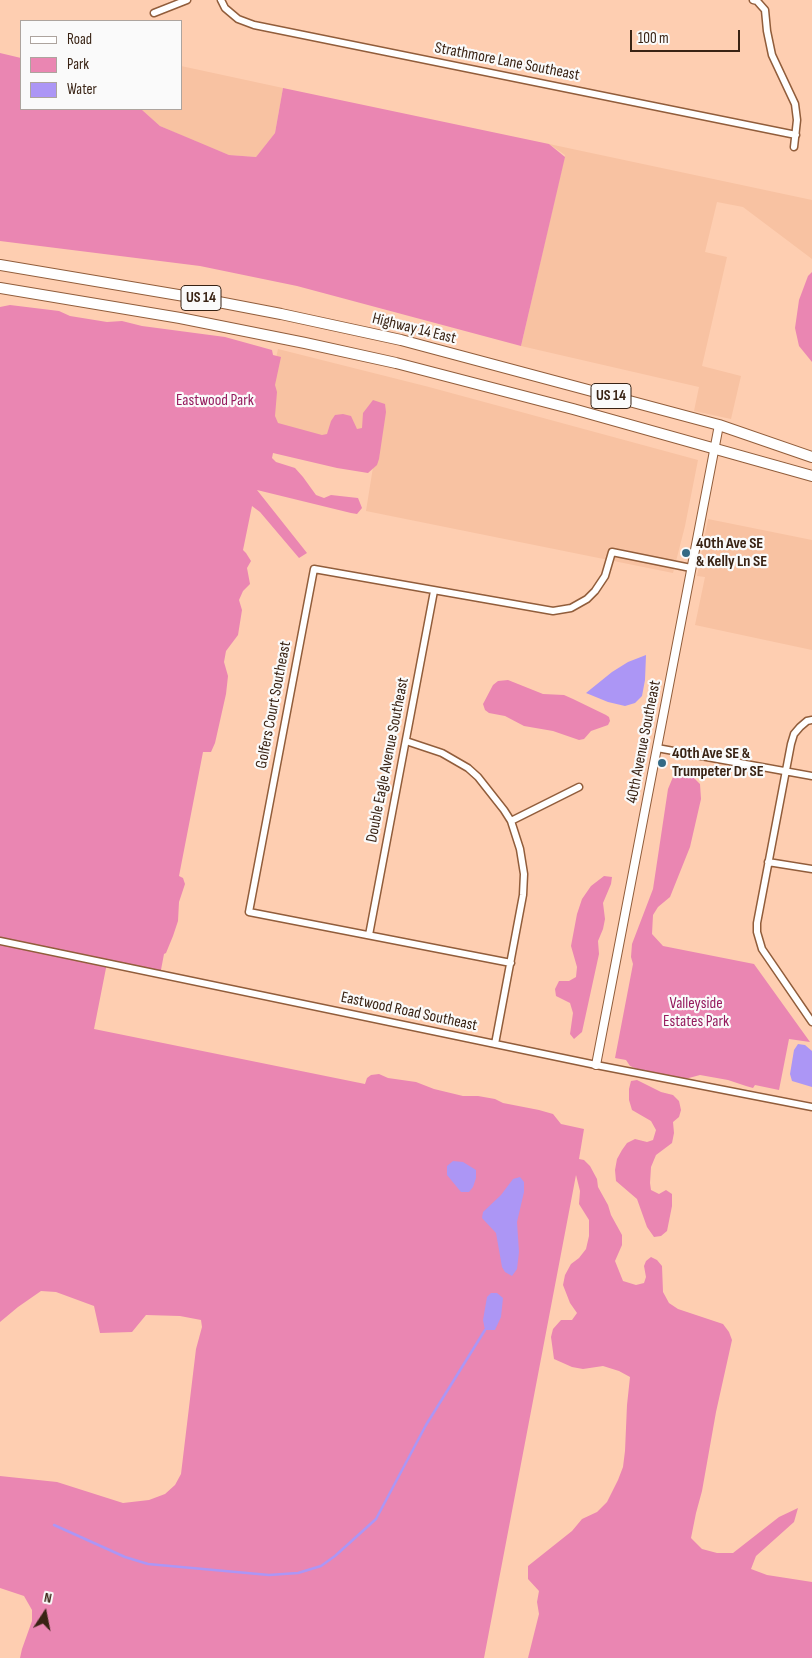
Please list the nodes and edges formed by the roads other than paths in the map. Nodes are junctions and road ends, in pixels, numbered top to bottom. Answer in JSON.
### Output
{"nodes":[{"id":1,"x":187,"y":0,"type":"edge"},
{"id":2,"x":221,"y":0,"type":"edge"},
{"id":3,"x":755,"y":0,"type":"edge"},
{"id":4,"x":154,"y":13,"type":"dead end"},
{"id":5,"x":796,"y":135,"type":"junction"},
{"id":6,"x":794,"y":147,"type":"dead end"},
{"id":7,"x":0,"y":264,"type":"edge"},
{"id":8,"x":0,"y":288,"type":"edge"},
{"id":9,"x":718,"y":426,"type":"junction"},
{"id":10,"x":714,"y":449,"type":"junction"},
{"id":11,"x":812,"y":457,"type":"edge"},
{"id":12,"x":812,"y":476,"type":"edge"},
{"id":13,"x":691,"y":568,"type":"junction"},
{"id":14,"x":434,"y":591,"type":"junction"},
{"id":15,"x":812,"y":720,"type":"edge"},
{"id":16,"x":406,"y":741,"type":"junction"},
{"id":17,"x":657,"y":748,"type":"junction"},
{"id":18,"x":785,"y":771,"type":"junction"},
{"id":19,"x":812,"y":776,"type":"edge"},
{"id":20,"x":579,"y":787,"type":"dead end"},
{"id":21,"x":511,"y":821,"type":"junction"},
{"id":22,"x":768,"y":862,"type":"junction"},
{"id":23,"x":812,"y":869,"type":"edge"},
{"id":24,"x":369,"y":935,"type":"junction"},
{"id":25,"x":0,"y":941,"type":"edge"},
{"id":26,"x":511,"y":962,"type":"junction"},
{"id":27,"x":812,"y":1022,"type":"edge"},
{"id":28,"x":495,"y":1044,"type":"junction"},
{"id":29,"x":596,"y":1064,"type":"junction"},
{"id":30,"x":812,"y":1107,"type":"edge"}],
"edges":[{"from":1,"to":4,"type":"street"},
{"from":2,"to":5,"type":"street","name":"Strathmore Lane Southeast"},
{"from":3,"to":5,"type":"street"},
{"from":5,"to":6,"type":"street"},
{"from":7,"to":9,"type":"main road","name":"Highway 14 East","number":"US 14"},
{"from":8,"to":10,"type":"main road","number":"US 14"},
{"from":9,"to":10,"type":"street","name":"40th Avenue Southeast"},
{"from":9,"to":11,"type":"main road","name":"Highway 14 East","number":"US 14"},
{"from":10,"to":12,"type":"main road","number":"US 14"},
{"from":10,"to":13,"type":"street","name":"40th Avenue Southeast"},
{"from":13,"to":14,"type":"street","name":"Golfers Court Southeast"},
{"from":13,"to":17,"type":"street","name":"40th Avenue Southeast"},
{"from":14,"to":16,"type":"street","name":"Double Eagle Avenue Southeast"},
{"from":14,"to":24,"type":"street","name":"Golfers Court Southeast"},
{"from":15,"to":18,"type":"street"},
{"from":16,"to":21,"type":"street"},
{"from":16,"to":24,"type":"street","name":"Double Eagle Avenue Southeast"},
{"from":17,"to":18,"type":"street"},
{"from":17,"to":29,"type":"street","name":"40th Avenue Southeast"},
{"from":18,"to":19,"type":"street"},
{"from":18,"to":22,"type":"street"},
{"from":20,"to":21,"type":"street"},
{"from":21,"to":26,"type":"street"},
{"from":22,"to":23,"type":"street"},
{"from":22,"to":27,"type":"street"},
{"from":24,"to":26,"type":"street","name":"Golfers Court Southeast"},
{"from":25,"to":28,"type":"street","name":"Eastwood Road Southeast"},
{"from":26,"to":28,"type":"street"},
{"from":28,"to":29,"type":"street","name":"Eastwood Road Southeast"},
{"from":29,"to":30,"type":"street","name":"Eastwood Road Southeast"}]}
